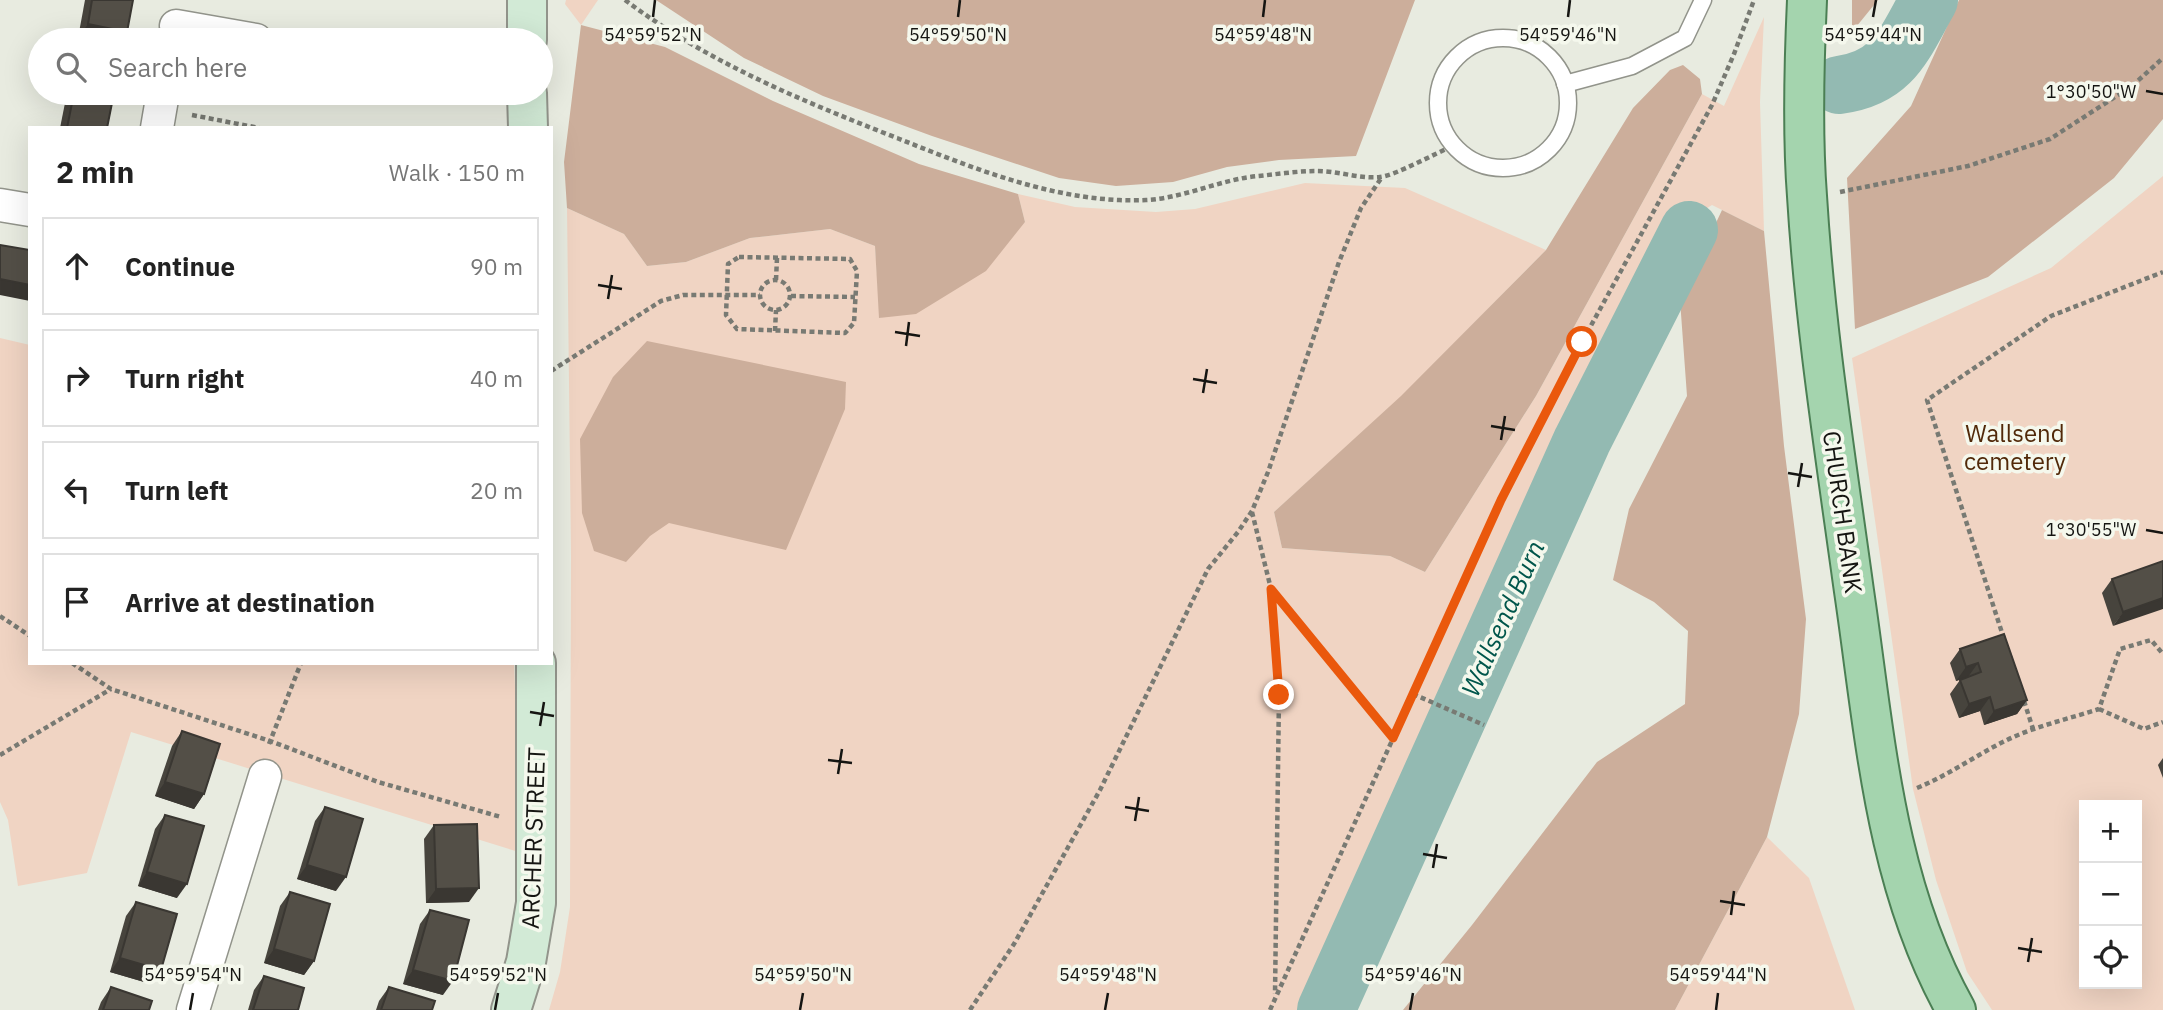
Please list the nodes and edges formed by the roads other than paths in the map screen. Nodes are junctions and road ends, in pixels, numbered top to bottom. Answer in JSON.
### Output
{"nodes":[{"id":1,"x":527,"y":0,"type":"edge"},
{"id":2,"x":1703,"y":0,"type":"edge"},
{"id":3,"x":1807,"y":0,"type":"edge"},
{"id":4,"x":176,"y":22,"type":"edge"},
{"id":5,"x":203,"y":28,"type":"edge"},
{"id":6,"x":527,"y":28,"type":"edge"},
{"id":7,"x":1566,"y":84,"type":"junction"},
{"id":8,"x":527,"y":105,"type":"edge"},
{"id":9,"x":528,"y":126,"type":"edge"},
{"id":10,"x":0,"y":205,"type":"edge"},
{"id":11,"x":28,"y":210,"type":"edge"},
{"id":12,"x":536,"y":665,"type":"edge"},
{"id":13,"x":265,"y":776,"type":"road end"},
{"id":14,"x":193,"y":1010,"type":"edge"},
{"id":15,"x":511,"y":1010,"type":"edge"},
{"id":16,"x":1956,"y":1010,"type":"edge"}],
"edges":[{"from":1,"to":6,"type":"main road"},
{"from":2,"to":7,"type":"lane"},
{"from":3,"to":16,"type":"main road","name":"CHURCH BANK"},
{"from":4,"to":5,"type":"street"},
{"from":7,"to":7,"type":"lane"},
{"from":8,"to":9,"type":"main road"},
{"from":10,"to":11,"type":"street"},
{"from":12,"to":15,"type":"main road","name":"ARCHER STREET"},
{"from":13,"to":14,"type":"street"}]}
